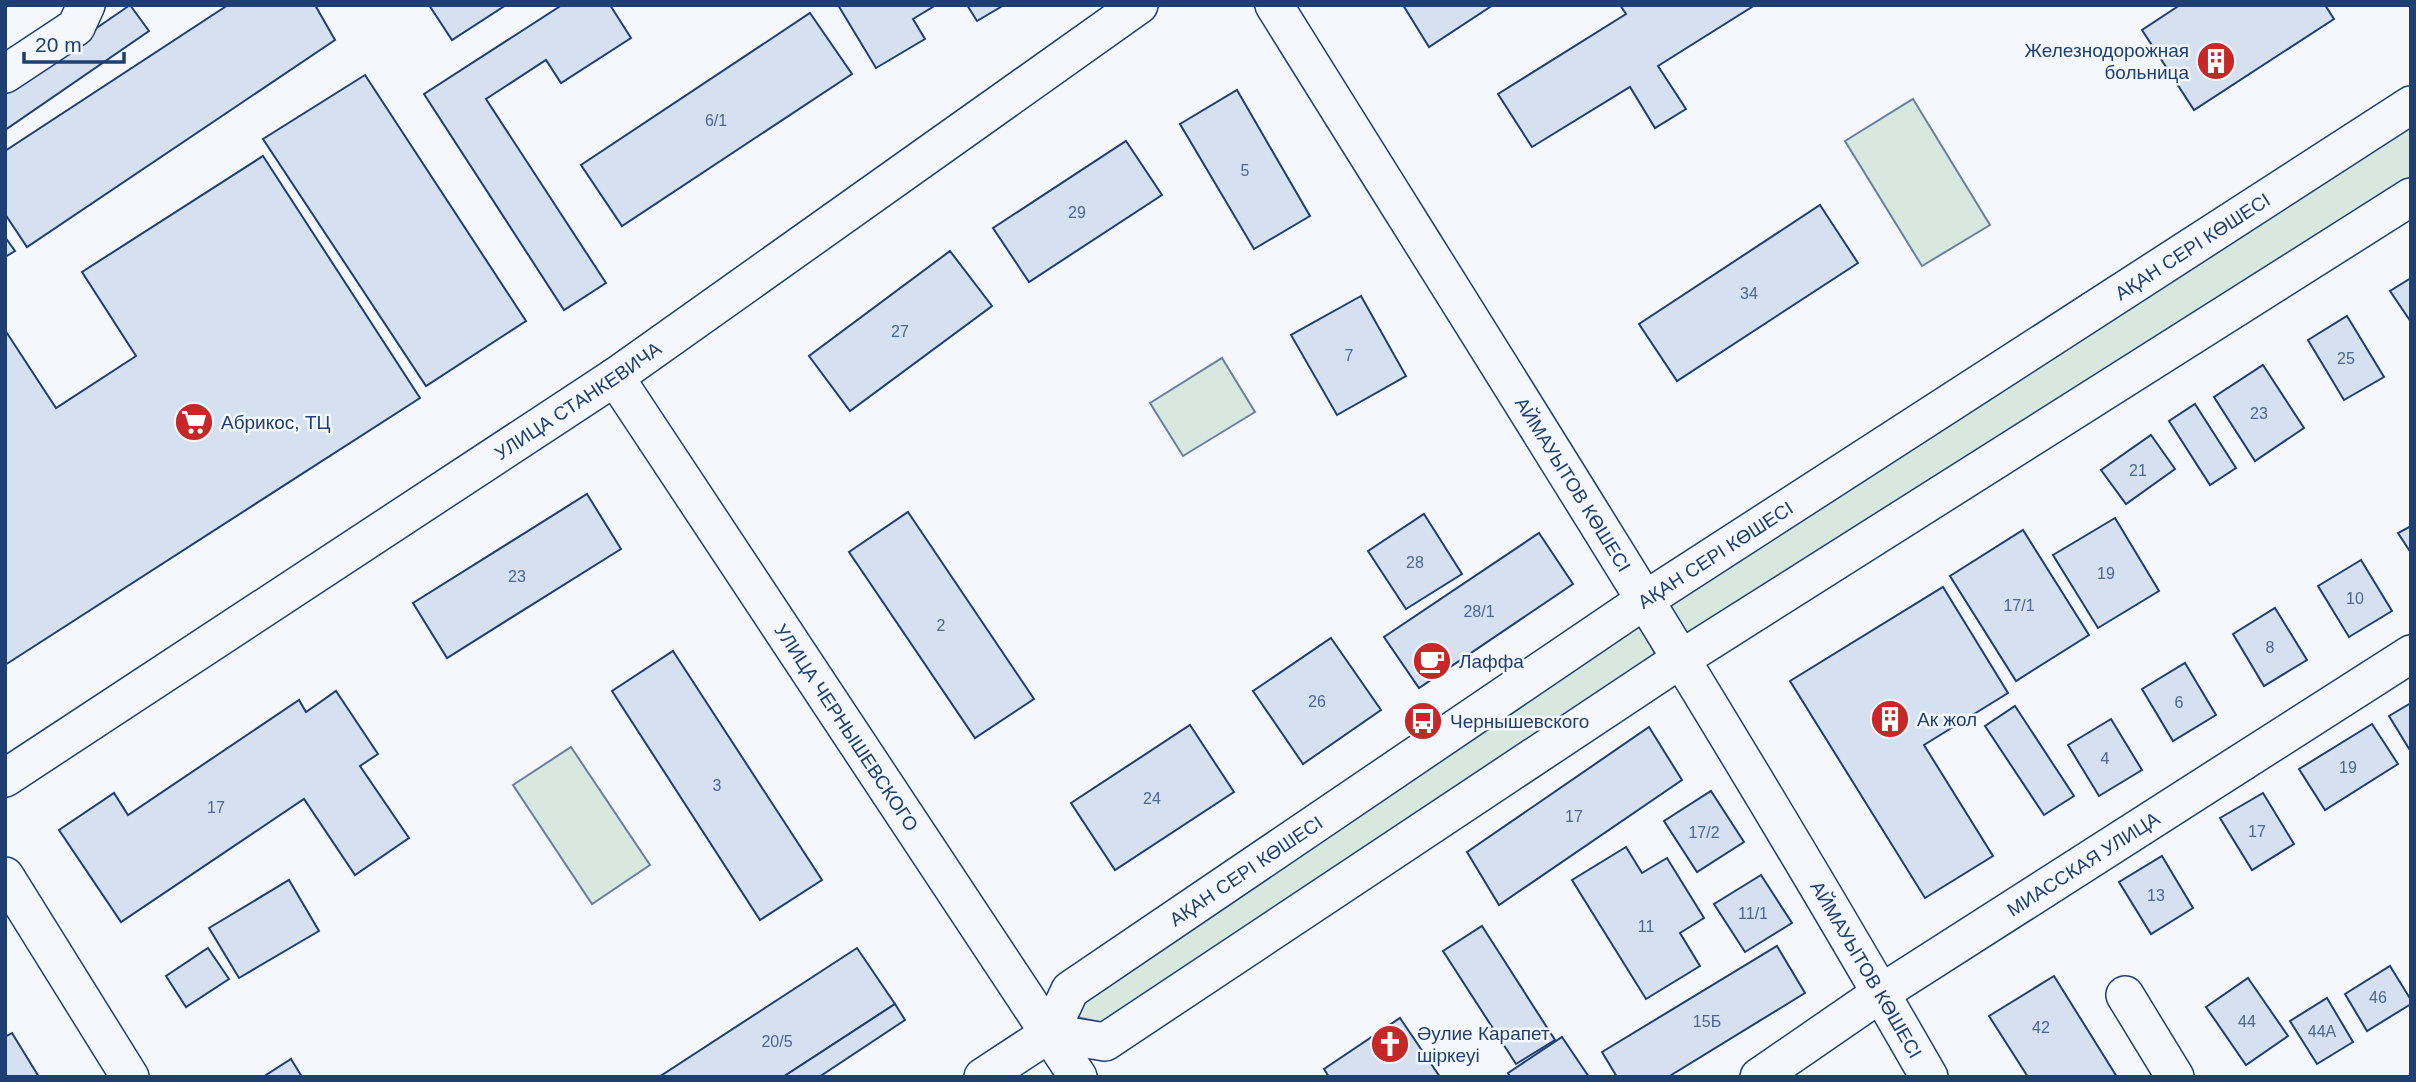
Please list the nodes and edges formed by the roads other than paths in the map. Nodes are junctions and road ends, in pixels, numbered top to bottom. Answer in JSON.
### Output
{"nodes":[{"id":1,"x":86,"y":5,"type":"edge"},
{"id":2,"x":1139,"y":5,"type":"edge"},
{"id":3,"x":1274,"y":5,"type":"edge"},
{"id":4,"x":5,"y":74,"type":"edge"},
{"id":5,"x":2411,"y":104,"type":"edge"},
{"id":6,"x":2411,"y":197,"type":"edge"},
{"id":7,"x":615,"y":377,"type":"junction"},
{"id":8,"x":1645,"y":600,"type":"junction"},
{"id":9,"x":2411,"y":654,"type":"edge"},
{"id":10,"x":1681,"y":659,"type":"junction"},
{"id":11,"x":5,"y":778,"type":"edge"},
{"id":12,"x":5,"y":876,"type":"edge"},
{"id":13,"x":1881,"y":993,"type":"junction"},
{"id":14,"x":2124,"y":995,"type":"dead end"},
{"id":15,"x":1050,"y":1033,"type":"junction"},
{"id":16,"x":130,"y":1077,"type":"edge"},
{"id":17,"x":983,"y":1077,"type":"edge"},
{"id":18,"x":1078,"y":1077,"type":"edge"},
{"id":19,"x":1759,"y":1077,"type":"edge"},
{"id":20,"x":1929,"y":1077,"type":"edge"},
{"id":21,"x":2175,"y":1077,"type":"edge"}],
"edges":[{"from":1,"to":4,"type":"street"},
{"from":2,"to":7,"type":"street","name":"УЛИЦА СТАНКЕВИЧА"},
{"from":3,"to":8,"type":"street","name":"АЙМАУЫТОВ КӨШЕСІ"},
{"from":5,"to":8,"type":"street","name":"АҚАН СЕРІ КӨШЕСІ"},
{"from":6,"to":10,"type":"street"},
{"from":7,"to":11,"type":"street","name":"УЛИЦА СТАНКЕВИЧА"},
{"from":7,"to":15,"type":"street","name":"УЛИЦА ЧЕРНЫШЕВСКОГО"},
{"from":8,"to":10,"type":"street","name":"АЙМАУЫТОВ КӨШЕСІ"},
{"from":8,"to":15,"type":"street","name":"АҚАН СЕРІ КӨШЕСІ"},
{"from":9,"to":13,"type":"street","name":"МИАССКАЯ УЛИЦА"},
{"from":10,"to":13,"type":"street","name":"АЙМАУЫТОВ КӨШЕСІ"},
{"from":10,"to":15,"type":"street"},
{"from":12,"to":16,"type":"street"},
{"from":13,"to":19,"type":"street","name":"МИАССКАЯ УЛИЦА"},
{"from":13,"to":20,"type":"street","name":"АЙМАУЫТОВ КӨШЕСІ"},
{"from":14,"to":21,"type":"street"},
{"from":15,"to":17,"type":"street"},
{"from":15,"to":18,"type":"street","name":"УЛИЦА ЧЕРНЫШЕВСКОГО"}]}
